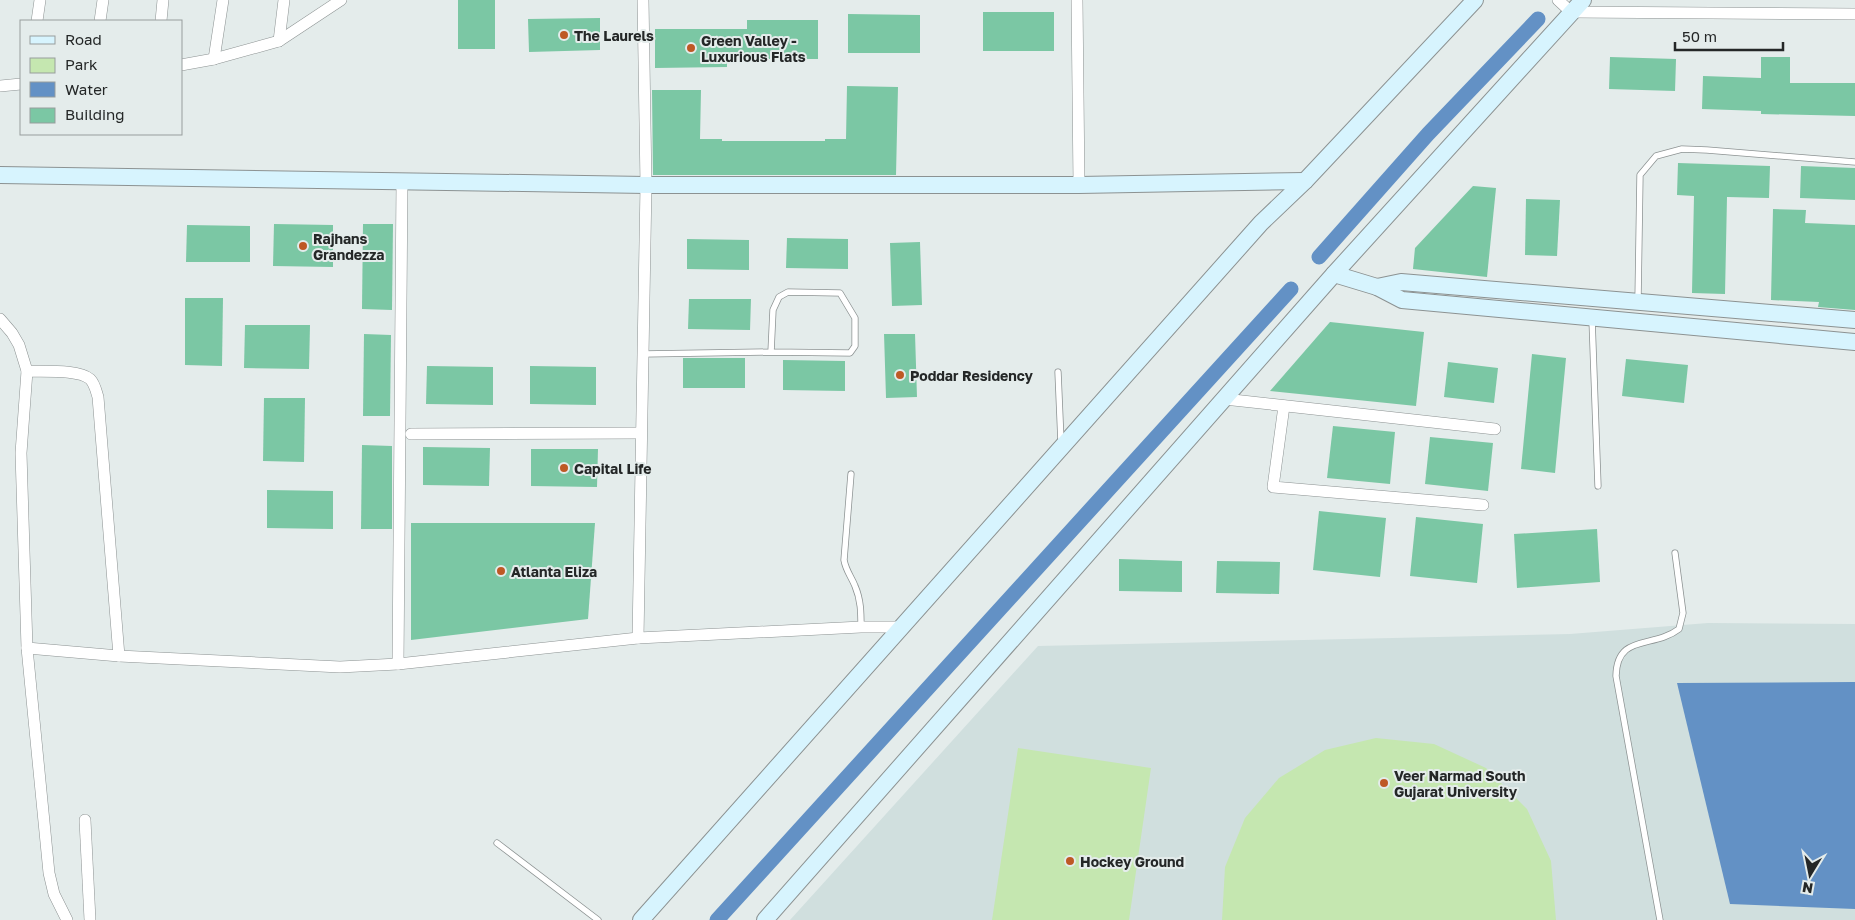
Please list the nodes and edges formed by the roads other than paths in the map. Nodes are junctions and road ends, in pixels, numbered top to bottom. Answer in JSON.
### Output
{"nodes":[{"id":1,"x":40,"y":0,"type":"edge"},
{"id":2,"x":103,"y":0,"type":"edge"},
{"id":3,"x":163,"y":0,"type":"edge"},
{"id":4,"x":223,"y":0,"type":"edge"},
{"id":5,"x":284,"y":0,"type":"edge"},
{"id":6,"x":341,"y":0,"type":"edge"},
{"id":7,"x":643,"y":0,"type":"edge"},
{"id":8,"x":1077,"y":0,"type":"edge"},
{"id":9,"x":1475,"y":0,"type":"edge"},
{"id":10,"x":1558,"y":0,"type":"edge"},
{"id":11,"x":1577,"y":6,"type":"edge"},
{"id":12,"x":1855,"y":14,"type":"edge"},
{"id":13,"x":37,"y":20,"type":"edge"},
{"id":14,"x":100,"y":20,"type":"edge"},
{"id":15,"x":161,"y":20,"type":"edge"},
{"id":16,"x":279,"y":41,"type":"junction"},
{"id":17,"x":214,"y":59,"type":"junction"},
{"id":18,"x":182,"y":65,"type":"edge"},
{"id":19,"x":20,"y":84,"type":"edge"},
{"id":20,"x":0,"y":86,"type":"edge"},
{"id":21,"x":1855,"y":162,"type":"edge"},
{"id":22,"x":0,"y":174,"type":"edge"},
{"id":23,"x":1305,"y":181,"type":"junction"},
{"id":24,"x":402,"y":182,"type":"junction"},
{"id":25,"x":646,"y":185,"type":"junction"},
{"id":26,"x":1079,"y":185,"type":"junction"},
{"id":27,"x":1334,"y":274,"type":"junction"},
{"id":28,"x":1377,"y":286,"type":"junction"},
{"id":29,"x":1638,"y":301,"type":"junction"},
{"id":30,"x":1592,"y":317,"type":"junction"},
{"id":31,"x":0,"y":319,"type":"edge"},
{"id":32,"x":1855,"y":320,"type":"edge"},
{"id":33,"x":1855,"y":342,"type":"edge"},
{"id":34,"x":771,"y":352,"type":"junction"},
{"id":35,"x":643,"y":354,"type":"junction"},
{"id":36,"x":28,"y":371,"type":"junction"},
{"id":37,"x":1058,"y":372,"type":"dead end"},
{"id":38,"x":1224,"y":399,"type":"junction"},
{"id":39,"x":1284,"y":406,"type":"junction"},
{"id":40,"x":1495,"y":429,"type":"dead end"},
{"id":41,"x":641,"y":433,"type":"junction"},
{"id":42,"x":411,"y":434,"type":"dead end"},
{"id":43,"x":1062,"y":448,"type":"junction"},
{"id":44,"x":851,"y":474,"type":"dead end"},
{"id":45,"x":1598,"y":486,"type":"dead end"},
{"id":46,"x":1483,"y":505,"type":"dead end"},
{"id":47,"x":1675,"y":553,"type":"dead end"},
{"id":48,"x":861,"y":627,"type":"junction"},
{"id":49,"x":902,"y":627,"type":"junction"},
{"id":50,"x":638,"y":638,"type":"junction"},
{"id":51,"x":27,"y":648,"type":"junction"},
{"id":52,"x":119,"y":656,"type":"junction"},
{"id":53,"x":398,"y":664,"type":"junction"},
{"id":54,"x":85,"y":820,"type":"dead end"},
{"id":55,"x":497,"y":843,"type":"dead end"},
{"id":56,"x":67,"y":920,"type":"edge"},
{"id":57,"x":90,"y":920,"type":"edge"},
{"id":58,"x":598,"y":920,"type":"edge"},
{"id":59,"x":642,"y":920,"type":"edge"},
{"id":60,"x":765,"y":920,"type":"edge"},
{"id":61,"x":1660,"y":920,"type":"edge"}],
"edges":[{"from":1,"to":13,"type":"street"},
{"from":2,"to":14,"type":"street"},
{"from":3,"to":15,"type":"street"},
{"from":4,"to":17,"type":"street"},
{"from":5,"to":16,"type":"street"},
{"from":6,"to":16,"type":"street"},
{"from":7,"to":25,"type":"street"},
{"from":8,"to":26,"type":"street"},
{"from":9,"to":23,"type":"street"},
{"from":10,"to":11,"type":"street"},
{"from":11,"to":12,"type":"street"},
{"from":11,"to":27,"type":"street"},
{"from":16,"to":17,"type":"street"},
{"from":17,"to":18,"type":"street"},
{"from":19,"to":20,"type":"street"},
{"from":21,"to":29,"type":"lane"},
{"from":22,"to":24,"type":"street"},
{"from":23,"to":26,"type":"street"},
{"from":23,"to":43,"type":"street"},
{"from":24,"to":25,"type":"street"},
{"from":24,"to":53,"type":"street"},
{"from":25,"to":26,"type":"street"},
{"from":25,"to":35,"type":"street"},
{"from":27,"to":28,"type":"street"},
{"from":27,"to":38,"type":"street"},
{"from":28,"to":29,"type":"street"},
{"from":28,"to":30,"type":"street"},
{"from":29,"to":32,"type":"street"},
{"from":30,"to":33,"type":"street"},
{"from":30,"to":45,"type":"lane"},
{"from":31,"to":36,"type":"street"},
{"from":34,"to":34,"type":"lane"},
{"from":34,"to":35,"type":"lane"},
{"from":35,"to":41,"type":"street"},
{"from":36,"to":51,"type":"street"},
{"from":36,"to":52,"type":"street"},
{"from":37,"to":43,"type":"lane"},
{"from":38,"to":39,"type":"street"},
{"from":38,"to":60,"type":"street"},
{"from":39,"to":40,"type":"street"},
{"from":39,"to":46,"type":"street"},
{"from":41,"to":42,"type":"street"},
{"from":41,"to":50,"type":"street"},
{"from":43,"to":49,"type":"street"},
{"from":44,"to":48,"type":"lane"},
{"from":47,"to":61,"type":"lane"},
{"from":48,"to":49,"type":"street"},
{"from":48,"to":50,"type":"street"},
{"from":49,"to":59,"type":"street"},
{"from":50,"to":53,"type":"street"},
{"from":51,"to":52,"type":"street"},
{"from":51,"to":56,"type":"street"},
{"from":52,"to":53,"type":"street"},
{"from":54,"to":57,"type":"street"},
{"from":55,"to":58,"type":"lane"}]}
